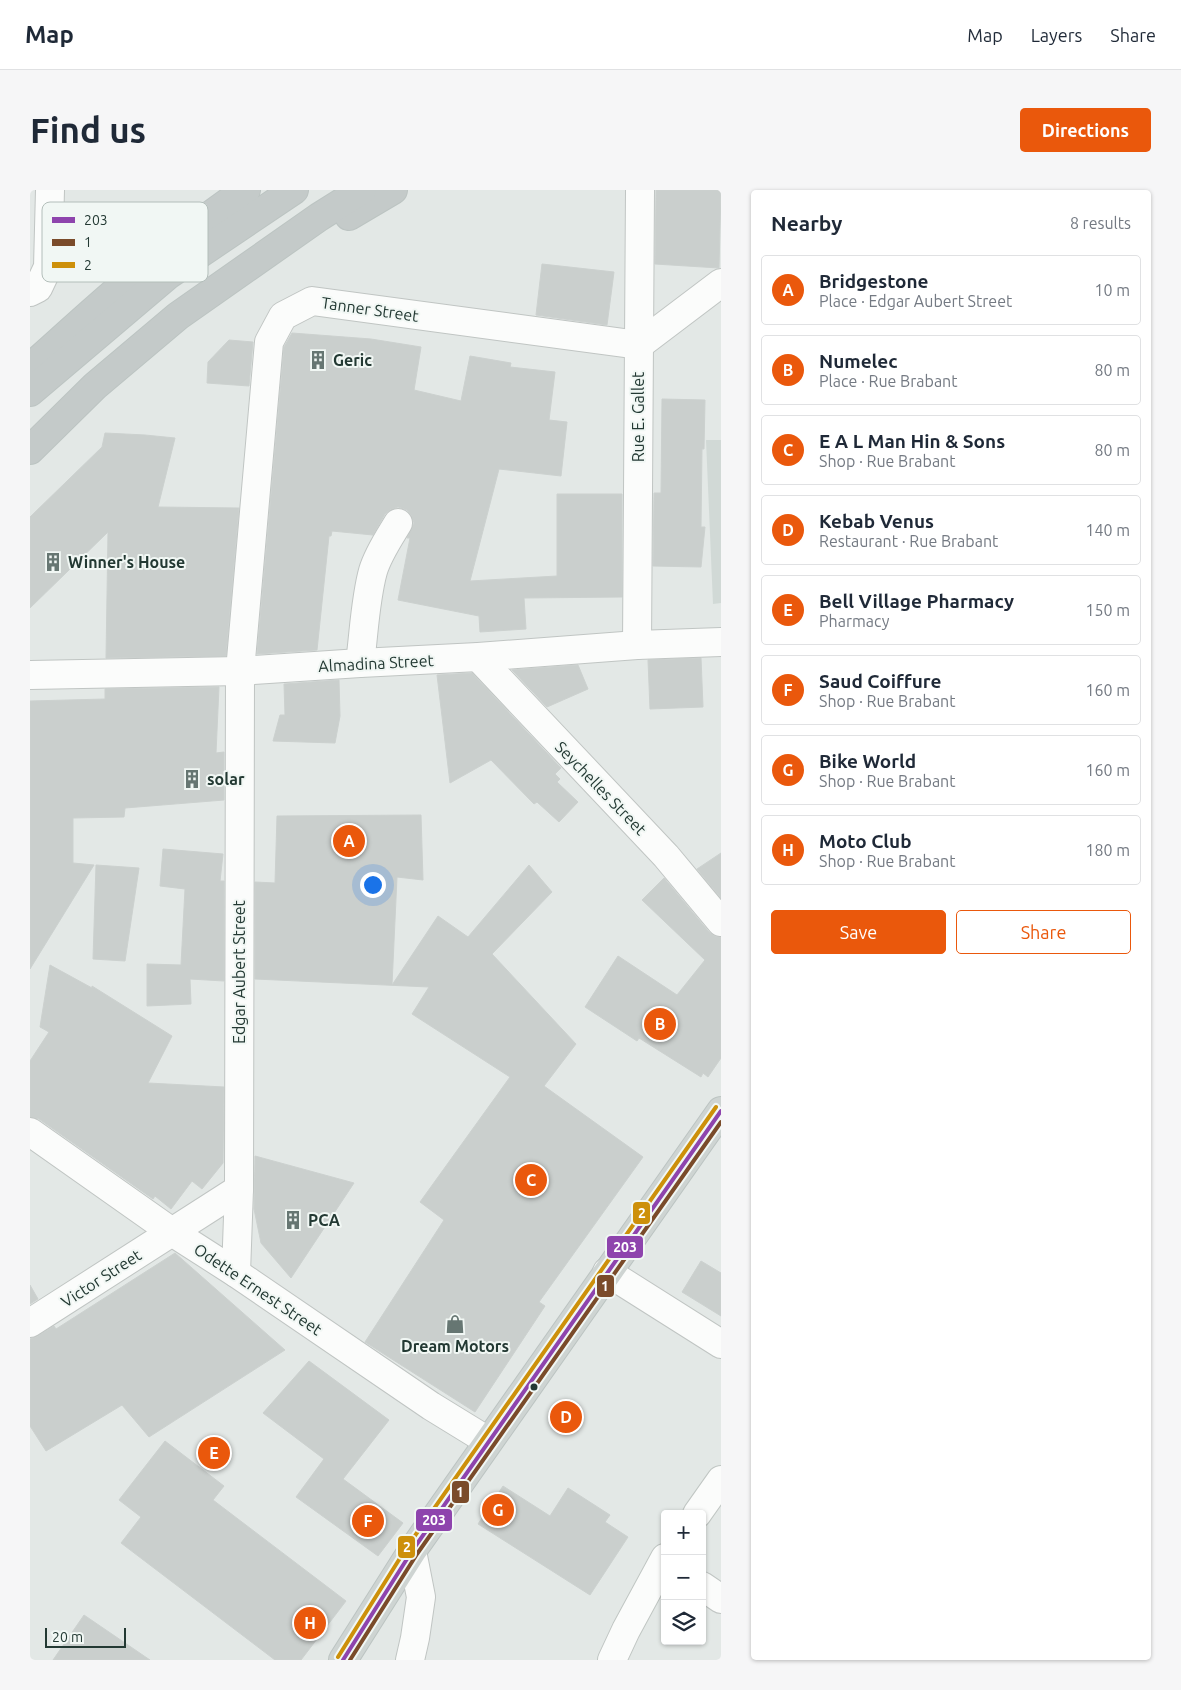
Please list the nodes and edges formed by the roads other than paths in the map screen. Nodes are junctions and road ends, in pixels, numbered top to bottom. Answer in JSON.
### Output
{"nodes":[{"id":1,"x":246,"y":190,"type":"edge"},
{"id":2,"x":294,"y":190,"type":"edge"},
{"id":3,"x":362,"y":190,"type":"edge"},
{"id":4,"x":393,"y":190,"type":"edge"},
{"id":5,"x":640,"y":190,"type":"edge"},
{"id":6,"x":208,"y":217,"type":"edge"},
{"id":7,"x":208,"y":248,"type":"edge"},
{"id":8,"x":42,"y":277,"type":"edge"},
{"id":9,"x":126,"y":282,"type":"edge"},
{"id":10,"x":160,"y":282,"type":"edge"},
{"id":11,"x":721,"y":283,"type":"edge"},
{"id":12,"x":34,"y":290,"type":"edge"},
{"id":13,"x":178,"y":316,"type":"junction"},
{"id":14,"x":639,"y":345,"type":"junction"},
{"id":15,"x":30,"y":368,"type":"edge"},
{"id":16,"x":30,"y":392,"type":"edge"},
{"id":17,"x":30,"y":450,"type":"edge"},
{"id":18,"x":398,"y":523,"type":"dead end"},
{"id":19,"x":721,"y":642,"type":"edge"},
{"id":20,"x":637,"y":645,"type":"junction"},
{"id":21,"x":478,"y":657,"type":"junction"},
{"id":22,"x":360,"y":663,"type":"junction"},
{"id":23,"x":240,"y":672,"type":"junction"},
{"id":24,"x":30,"y":674,"type":"edge"},
{"id":25,"x":721,"y":922,"type":"edge"},
{"id":26,"x":721,"y":1111,"type":"edge"},
{"id":27,"x":30,"y":1132,"type":"edge"},
{"id":28,"x":239,"y":1189,"type":"junction"},
{"id":29,"x":172,"y":1232,"type":"junction"},
{"id":30,"x":607,"y":1272,"type":"junction"},
{"id":31,"x":236,"y":1273,"type":"junction"},
{"id":32,"x":30,"y":1323,"type":"edge"},
{"id":33,"x":721,"y":1344,"type":"edge"},
{"id":34,"x":488,"y":1441,"type":"junction"},
{"id":35,"x":721,"y":1480,"type":"edge"},
{"id":36,"x":700,"y":1510,"type":"edge"},
{"id":37,"x":412,"y":1551,"type":"junction"},
{"id":38,"x":661,"y":1564,"type":"edge"},
{"id":39,"x":706,"y":1589,"type":"edge"},
{"id":40,"x":721,"y":1599,"type":"edge"},
{"id":41,"x":343,"y":1660,"type":"edge"},
{"id":42,"x":410,"y":1660,"type":"edge"},
{"id":43,"x":612,"y":1660,"type":"edge"}],
"edges":[{"from":1,"to":6,"type":"highway"},
{"from":2,"to":7,"type":"highway"},
{"from":3,"to":13,"type":"highway"},
{"from":4,"to":13,"type":"highway"},
{"from":5,"to":14,"type":"street","name":"Rue E. Gallet"},
{"from":8,"to":12,"type":"street"},
{"from":9,"to":15,"type":"highway"},
{"from":10,"to":16,"type":"highway"},
{"from":11,"to":14,"type":"street"},
{"from":13,"to":17,"type":"highway"},
{"from":14,"to":20,"type":"street","name":"Rue E. Gallet"},
{"from":14,"to":23,"type":"street","name":"Tanner Street"},
{"from":18,"to":22,"type":"street"},
{"from":19,"to":20,"type":"street","name":"Almadina Street"},
{"from":20,"to":21,"type":"street","name":"Almadina Street"},
{"from":21,"to":22,"type":"street","name":"Almadina Street"},
{"from":21,"to":25,"type":"street","name":"Seychelles Street"},
{"from":22,"to":23,"type":"street","name":"Almadina Street"},
{"from":23,"to":24,"type":"street","name":"Almadina Street"},
{"from":23,"to":28,"type":"street","name":"Edgar Aubert Street"},
{"from":26,"to":30,"type":"main road"},
{"from":27,"to":29,"type":"street","name":"Odette Ernest Street"},
{"from":28,"to":29,"type":"street","name":"Victor Street"},
{"from":28,"to":31,"type":"street","name":"Edgar Aubert Street"},
{"from":29,"to":31,"type":"street","name":"Odette Ernest Street"},
{"from":29,"to":32,"type":"street","name":"Victor Street"},
{"from":30,"to":33,"type":"street"},
{"from":30,"to":34,"type":"main road"},
{"from":31,"to":34,"type":"street","name":"Odette Ernest Street"},
{"from":34,"to":37,"type":"main road"},
{"from":35,"to":36,"type":"street"},
{"from":37,"to":41,"type":"main road"},
{"from":37,"to":42,"type":"street"},
{"from":38,"to":43,"type":"street"},
{"from":39,"to":40,"type":"street"}]}
